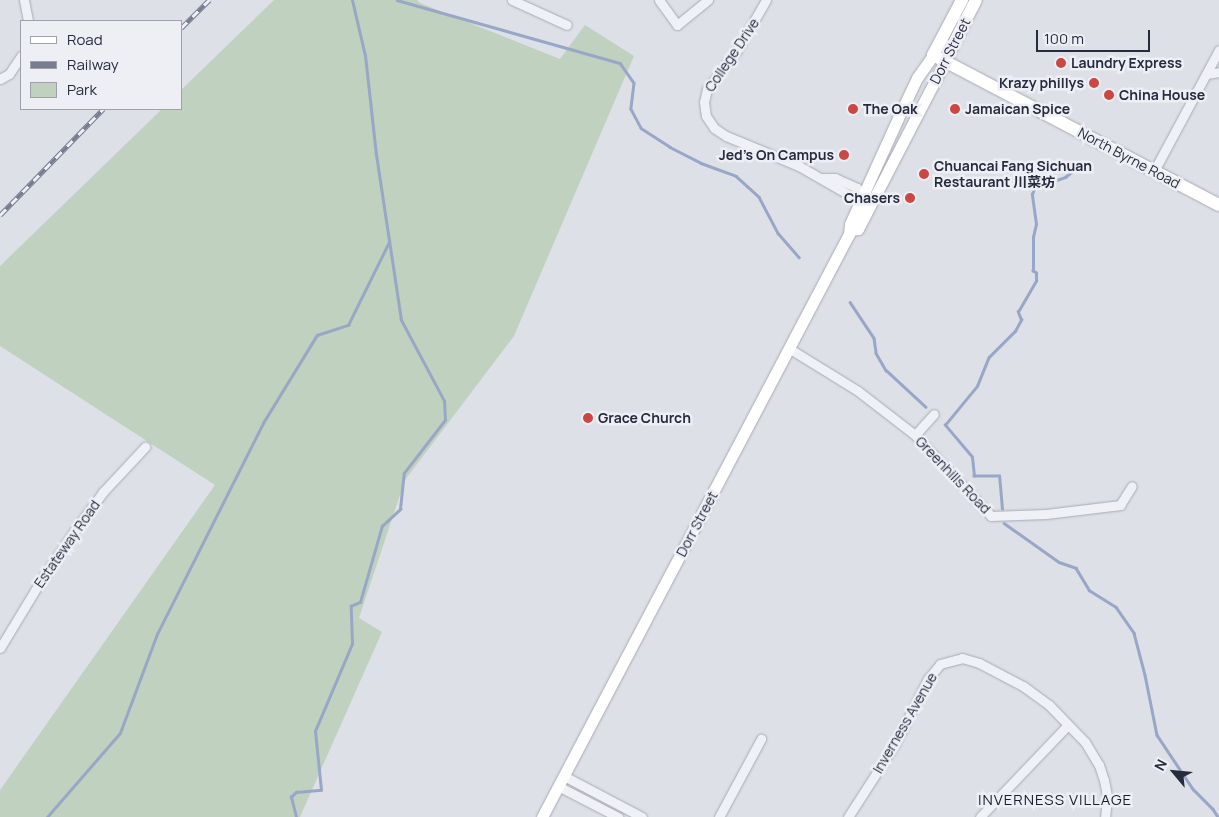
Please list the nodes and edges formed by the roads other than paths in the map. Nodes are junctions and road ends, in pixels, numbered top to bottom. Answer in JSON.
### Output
{"nodes":[{"id":1,"x":24,"y":0,"type":"edge"},
{"id":2,"x":512,"y":0,"type":"edge"},
{"id":3,"x":659,"y":0,"type":"edge"},
{"id":4,"x":708,"y":0,"type":"edge"},
{"id":5,"x":766,"y":0,"type":"edge"},
{"id":6,"x":962,"y":0,"type":"edge"},
{"id":7,"x":976,"y":0,"type":"edge"},
{"id":8,"x":28,"y":20,"type":"edge"},
{"id":9,"x":566,"y":25,"type":"dead end"},
{"id":10,"x":1219,"y":50,"type":"edge"},
{"id":11,"x":934,"y":55,"type":"junction"},
{"id":12,"x":20,"y":58,"type":"edge"},
{"id":13,"x":945,"y":61,"type":"junction"},
{"id":14,"x":1219,"y":72,"type":"edge"},
{"id":15,"x":1207,"y":74,"type":"junction"},
{"id":16,"x":0,"y":79,"type":"edge"},
{"id":17,"x":1154,"y":172,"type":"junction"},
{"id":18,"x":860,"y":196,"type":"junction"},
{"id":19,"x":1219,"y":205,"type":"edge"},
{"id":20,"x":851,"y":230,"type":"junction"},
{"id":21,"x":790,"y":349,"type":"junction"},
{"id":22,"x":934,"y":414,"type":"dead end"},
{"id":23,"x":915,"y":435,"type":"junction"},
{"id":24,"x":145,"y":447,"type":"dead end"},
{"id":25,"x":1132,"y":486,"type":"dead end"},
{"id":26,"x":0,"y":648,"type":"edge"},
{"id":27,"x":1068,"y":725,"type":"junction"},
{"id":28,"x":761,"y":739,"type":"dead end"},
{"id":29,"x":561,"y":781,"type":"junction"},
{"id":30,"x":542,"y":817,"type":"edge"},
{"id":31,"x":618,"y":817,"type":"edge"},
{"id":32,"x":642,"y":817,"type":"edge"},
{"id":33,"x":719,"y":817,"type":"edge"},
{"id":34,"x":848,"y":817,"type":"edge"},
{"id":35,"x":980,"y":817,"type":"edge"},
{"id":36,"x":1105,"y":817,"type":"edge"}],
"edges":[{"from":1,"to":8,"type":"street"},
{"from":2,"to":9,"type":"street"},
{"from":3,"to":4,"type":"street"},
{"from":5,"to":18,"type":"street","name":"College Drive"},
{"from":6,"to":11,"type":"main road","name":"Dorr Street"},
{"from":7,"to":13,"type":"main road","name":"Dorr Street"},
{"from":10,"to":15,"type":"street"},
{"from":11,"to":13,"type":"main road","name":"North Byrne Road"},
{"from":11,"to":18,"type":"main road","name":"Dorr Street"},
{"from":12,"to":16,"type":"street"},
{"from":13,"to":17,"type":"main road","name":"North Byrne Road"},
{"from":13,"to":20,"type":"main road","name":"Dorr Street"},
{"from":14,"to":15,"type":"street"},
{"from":15,"to":17,"type":"street"},
{"from":17,"to":19,"type":"main road","name":"North Byrne Road"},
{"from":18,"to":20,"type":"main road","name":"Dorr Street"},
{"from":20,"to":21,"type":"main road","name":"Dorr Street"},
{"from":21,"to":23,"type":"street","name":"Greenhills Road"},
{"from":21,"to":29,"type":"main road","name":"Dorr Street"},
{"from":22,"to":23,"type":"street"},
{"from":23,"to":25,"type":"street","name":"Greenhills Road"},
{"from":24,"to":26,"type":"street","name":"Estateway Road"},
{"from":27,"to":34,"type":"street","name":"Inverness Avenue"},
{"from":27,"to":35,"type":"street"},
{"from":27,"to":36,"type":"street"},
{"from":28,"to":33,"type":"street"},
{"from":29,"to":30,"type":"main road","name":"Dorr Street"},
{"from":29,"to":31,"type":"street"},
{"from":29,"to":32,"type":"street"}]}
